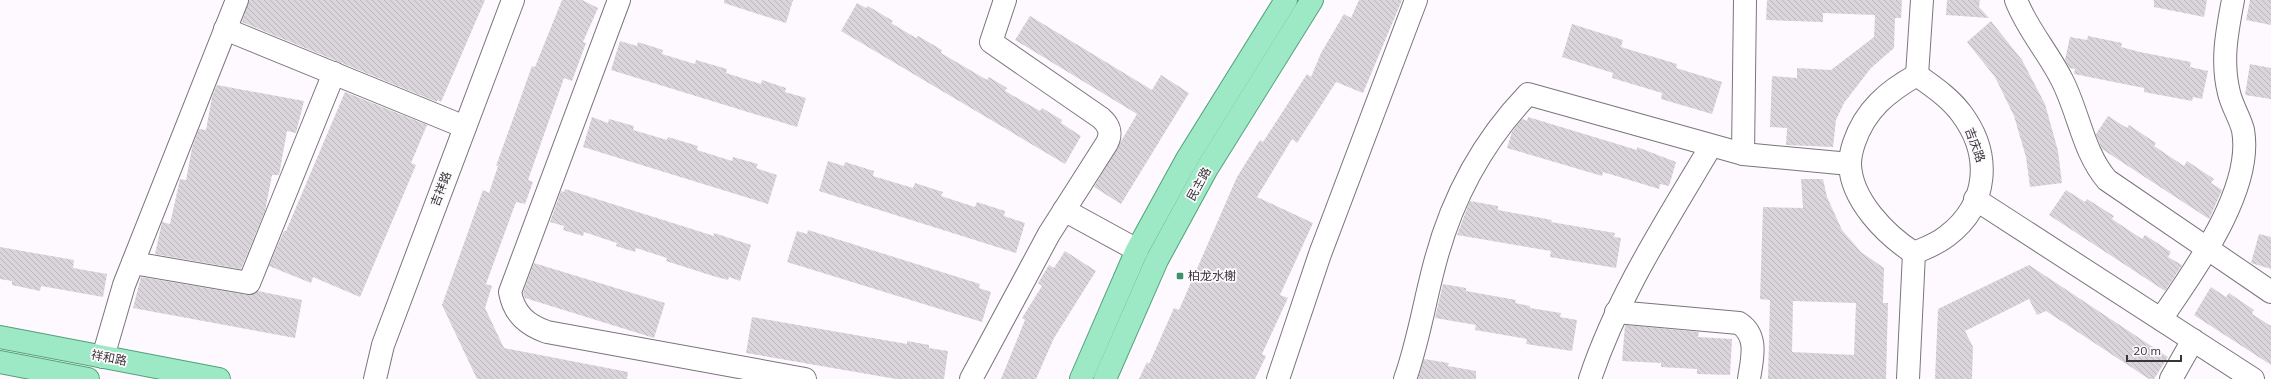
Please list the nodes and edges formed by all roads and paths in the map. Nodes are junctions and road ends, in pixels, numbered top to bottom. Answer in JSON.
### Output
{"nodes":[{"id":1,"x":237,"y":0,"type":"edge"},
{"id":2,"x":513,"y":0,"type":"edge"},
{"id":3,"x":619,"y":0,"type":"edge"},
{"id":4,"x":1005,"y":0,"type":"edge"},
{"id":5,"x":1286,"y":0,"type":"edge"},
{"id":6,"x":1312,"y":0,"type":"edge"},
{"id":7,"x":1416,"y":0,"type":"edge"},
{"id":8,"x":1745,"y":0,"type":"edge"},
{"id":9,"x":1922,"y":0,"type":"edge"},
{"id":10,"x":2016,"y":0,"type":"edge"},
{"id":11,"x":2233,"y":0,"type":"edge"},
{"id":12,"x":225,"y":29,"type":"junction"},
{"id":13,"x":334,"y":74,"type":"junction"},
{"id":14,"x":1917,"y":75,"type":"junction"},
{"id":15,"x":464,"y":127,"type":"junction"},
{"id":16,"x":1711,"y":146,"type":"junction"},
{"id":17,"x":1743,"y":154,"type":"junction"},
{"id":18,"x":1850,"y":164,"type":"junction"},
{"id":19,"x":1976,"y":199,"type":"junction"},
{"id":20,"x":1064,"y":210,"type":"junction"},
{"id":21,"x":2207,"y":249,"type":"junction"},
{"id":22,"x":1138,"y":250,"type":"junction"},
{"id":23,"x":1914,"y":253,"type":"junction"},
{"id":24,"x":133,"y":263,"type":"junction"},
{"id":25,"x":2271,"y":292,"type":"edge"},
{"id":26,"x":1616,"y":312,"type":"junction"},
{"id":27,"x":2161,"y":319,"type":"junction"},
{"id":28,"x":0,"y":337,"type":"edge"},
{"id":29,"x":2193,"y":340,"type":"junction"},
{"id":30,"x":103,"y":357,"type":"junction"},
{"id":31,"x":0,"y":362,"type":"edge"},
{"id":32,"x":701,"y":370,"type":"edge"},
{"id":33,"x":88,"y":379,"type":"edge"},
{"id":34,"x":219,"y":379,"type":"edge"},
{"id":35,"x":375,"y":379,"type":"edge"},
{"id":36,"x":805,"y":379,"type":"edge"},
{"id":37,"x":970,"y":379,"type":"edge"},
{"id":38,"x":1081,"y":379,"type":"edge"},
{"id":39,"x":1105,"y":379,"type":"edge"},
{"id":40,"x":1278,"y":379,"type":"edge"},
{"id":41,"x":1405,"y":379,"type":"edge"},
{"id":42,"x":1590,"y":379,"type":"edge"},
{"id":43,"x":1749,"y":379,"type":"edge"},
{"id":44,"x":1908,"y":379,"type":"edge"},
{"id":45,"x":2171,"y":379,"type":"edge"},
{"id":46,"x":2253,"y":379,"type":"edge"}],
"edges":[{"from":1,"to":12,"type":"street"},
{"from":2,"to":15,"type":"street","name":"吉祥路"},
{"from":3,"to":32,"type":"street"},
{"from":4,"to":20,"type":"street"},
{"from":5,"to":22,"type":"main road","name":"民主路"},
{"from":6,"to":39,"type":"main road","name":"民主路"},
{"from":7,"to":40,"type":"street"},
{"from":8,"to":17,"type":"street"},
{"from":9,"to":14,"type":"street"},
{"from":10,"to":21,"type":"street"},
{"from":11,"to":21,"type":"street"},
{"from":12,"to":13,"type":"street"},
{"from":12,"to":24,"type":"street"},
{"from":13,"to":15,"type":"street"},
{"from":13,"to":24,"type":"street"},
{"from":14,"to":18,"type":"street"},
{"from":14,"to":19,"type":"street","name":"吉庆路"},
{"from":15,"to":35,"type":"street","name":"吉祥路"},
{"from":16,"to":17,"type":"street"},
{"from":16,"to":26,"type":"street"},
{"from":16,"to":41,"type":"street"},
{"from":17,"to":18,"type":"street"},
{"from":18,"to":23,"type":"street"},
{"from":19,"to":23,"type":"street","name":"吉庆路"},
{"from":19,"to":27,"type":"street"},
{"from":20,"to":22,"type":"street"},
{"from":20,"to":37,"type":"street"},
{"from":21,"to":25,"type":"street"},
{"from":21,"to":27,"type":"street"},
{"from":22,"to":38,"type":"main road","name":"民主路"},
{"from":23,"to":44,"type":"street"},
{"from":24,"to":30,"type":"street"},
{"from":26,"to":42,"type":"street"},
{"from":26,"to":43,"type":"street"},
{"from":27,"to":29,"type":"street"},
{"from":28,"to":30,"type":"main road","name":"祥和路"},
{"from":29,"to":45,"type":"street"},
{"from":29,"to":46,"type":"street"},
{"from":30,"to":34,"type":"main road","name":"祥和路"},
{"from":31,"to":33,"type":"main road","name":"祥和路"},
{"from":32,"to":36,"type":"street"}]}
